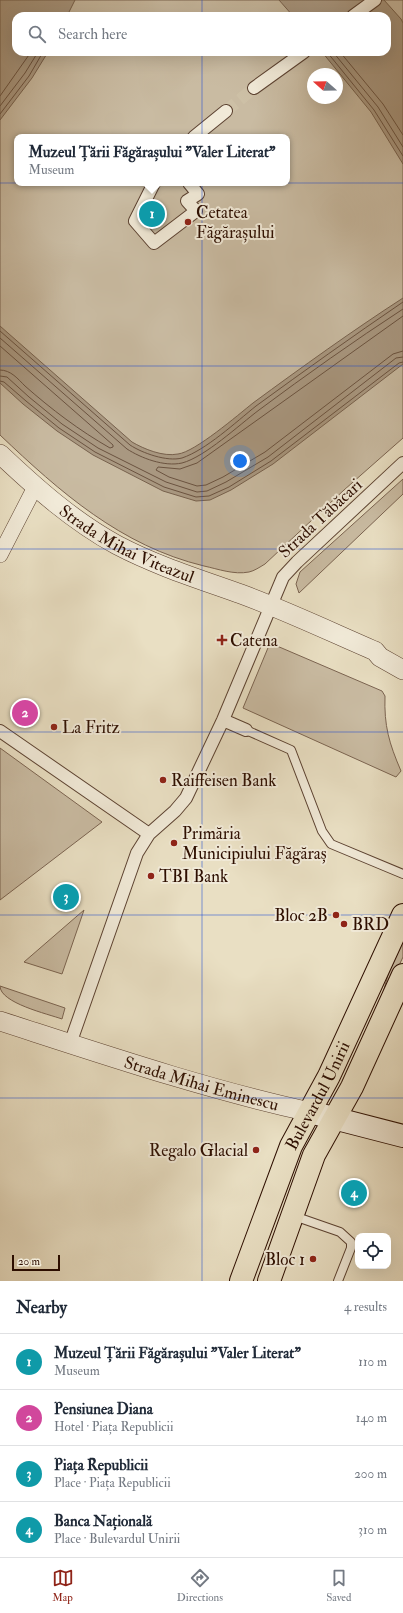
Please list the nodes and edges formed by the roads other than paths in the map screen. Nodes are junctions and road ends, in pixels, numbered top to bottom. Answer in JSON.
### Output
{"nodes":[{"id":1,"x":374,"y":0,"type":"edge"},
{"id":2,"x":358,"y":12,"type":"edge"},
{"id":3,"x":298,"y":56,"type":"edge"},
{"id":4,"x":254,"y":88,"type":"tunnel mouth"},
{"id":5,"x":226,"y":111,"type":"tunnel mouth"},
{"id":6,"x":198,"y":134,"type":"edge"},
{"id":7,"x":152,"y":186,"type":"edge"},
{"id":8,"x":191,"y":186,"type":"edge"},
{"id":9,"x":0,"y":454,"type":"edge"},
{"id":10,"x":403,"y":464,"type":"edge"},
{"id":11,"x":35,"y":487,"type":"junction"},
{"id":12,"x":0,"y":555,"type":"edge"},
{"id":13,"x":270,"y":606,"type":"junction"},
{"id":14,"x":375,"y":651,"type":"junction"},
{"id":15,"x":403,"y":656,"type":"edge"},
{"id":16,"x":403,"y":670,"type":"edge"},
{"id":17,"x":223,"y":720,"type":"junction"},
{"id":18,"x":246,"y":730,"type":"joint"},
{"id":19,"x":0,"y":731,"type":"edge"},
{"id":20,"x":149,"y":834,"type":"junction"},
{"id":21,"x":403,"y":874,"type":"edge"},
{"id":22,"x":403,"y":914,"type":"edge"},
{"id":23,"x":403,"y":975,"type":"edge"},
{"id":24,"x":0,"y":1021,"type":"edge"},
{"id":25,"x":70,"y":1044,"type":"junction"},
{"id":26,"x":310,"y":1112,"type":"junction"},
{"id":27,"x":334,"y":1119,"type":"junction"},
{"id":28,"x":403,"y":1136,"type":"edge"},
{"id":29,"x":292,"y":1215,"type":"junction"},
{"id":30,"x":241,"y":1281,"type":"edge"},
{"id":31,"x":269,"y":1281,"type":"edge"},
{"id":32,"x":338,"y":1281,"type":"edge"}],
"edges":[{"from":1,"to":2,"type":"street"},
{"from":3,"to":4,"type":"street"},
{"from":5,"to":6,"type":"street"},
{"from":7,"to":8,"type":"street"},
{"from":9,"to":11,"type":"street","name":"Strada Mihai Viteazul"},
{"from":10,"to":13,"type":"street","name":"Strada Tăbăcari"},
{"from":11,"to":12,"type":"street"},
{"from":11,"to":13,"type":"street","name":"Strada Mihai Viteazul"},
{"from":13,"to":14,"type":"street","name":"Strada Mihai Viteazul"},
{"from":13,"to":17,"type":"street","name":"Strada Tăbăcari"},
{"from":14,"to":15,"type":"street"},
{"from":14,"to":16,"type":"street"},
{"from":17,"to":18,"type":"street"},
{"from":17,"to":20,"type":"street","name":"Strada Tăbăcari"},
{"from":18,"to":21,"type":"lane"},
{"from":19,"to":20,"type":"street"},
{"from":20,"to":25,"type":"street","name":"Strada Tăbăcari"},
{"from":22,"to":26,"type":"main road","name":"Bulevardul Unirii"},
{"from":23,"to":27,"type":"main road","name":"Bulevardul Unirii"},
{"from":24,"to":25,"type":"street","name":"Strada Mihai Eminescu"},
{"from":25,"to":26,"type":"street","name":"Strada Mihai Eminescu"},
{"from":26,"to":27,"type":"main road","name":"Strada Mihai Eminescu"},
{"from":26,"to":30,"type":"main road","name":"Bulevardul Unirii"},
{"from":27,"to":28,"type":"main road","name":"Strada Mihai Eminescu"},
{"from":27,"to":29,"type":"main road","name":"Bulevardul Unirii"},
{"from":29,"to":31,"type":"main road","name":"Bulevardul Unirii"},
{"from":29,"to":32,"type":"lane"}]}
